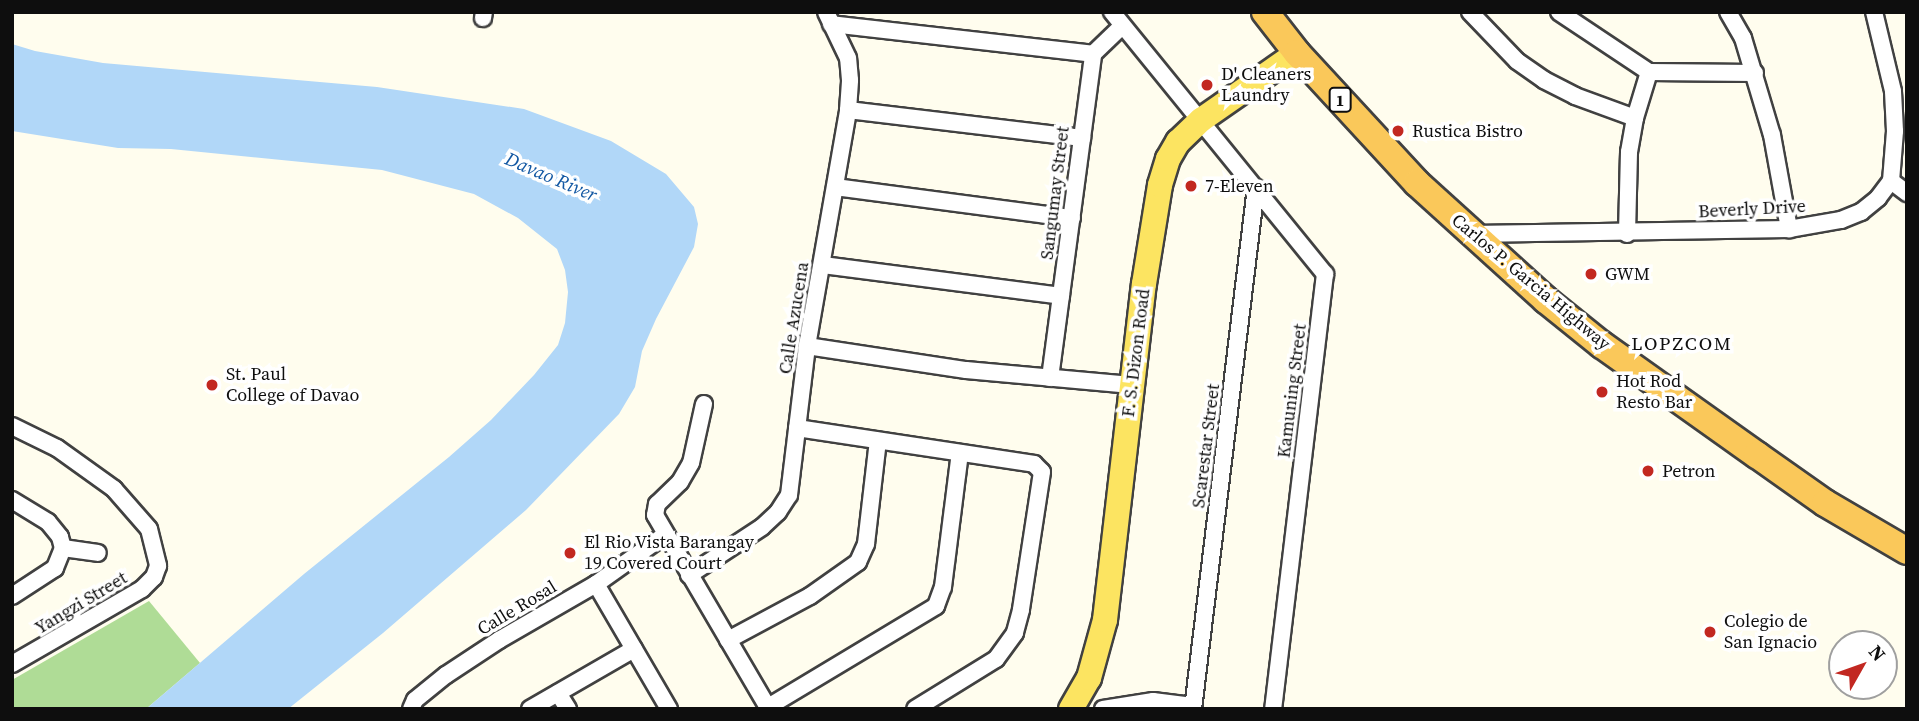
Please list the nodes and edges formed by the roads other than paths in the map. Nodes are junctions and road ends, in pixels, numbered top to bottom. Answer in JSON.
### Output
{"nodes":[{"id":1,"x":1111,"y":12,"type":"edge"},
{"id":2,"x":1265,"y":12,"type":"edge"},
{"id":3,"x":1469,"y":12,"type":"edge"},
{"id":4,"x":1559,"y":12,"type":"edge"},
{"id":5,"x":1728,"y":12,"type":"edge"},
{"id":6,"x":1874,"y":12,"type":"edge"},
{"id":7,"x":829,"y":18,"type":"edge"},
{"id":8,"x":1122,"y":26,"type":"junction"},
{"id":9,"x":1297,"y":53,"type":"junction"},
{"id":10,"x":1093,"y":54,"type":"junction"},
{"id":11,"x":1649,"y":72,"type":"junction"},
{"id":12,"x":1755,"y":74,"type":"junction"},
{"id":13,"x":1900,"y":92,"type":"edge"},
{"id":14,"x":848,"y":110,"type":"junction"},
{"id":15,"x":1635,"y":118,"type":"junction"},
{"id":16,"x":1201,"y":120,"type":"junction"},
{"id":17,"x":1082,"y":138,"type":"junction"},
{"id":18,"x":1891,"y":181,"type":"junction"},
{"id":19,"x":835,"y":187,"type":"junction"},
{"id":20,"x":1256,"y":188,"type":"junction"},
{"id":21,"x":1907,"y":192,"type":"edge"},
{"id":22,"x":1072,"y":218,"type":"junction"},
{"id":23,"x":1789,"y":229,"type":"junction"},
{"id":24,"x":1471,"y":234,"type":"junction"},
{"id":25,"x":1627,"y":234,"type":"junction"},
{"id":26,"x":822,"y":265,"type":"junction"},
{"id":27,"x":1061,"y":296,"type":"junction"},
{"id":28,"x":807,"y":346,"type":"junction"},
{"id":29,"x":1050,"y":378,"type":"junction"},
{"id":30,"x":1131,"y":385,"type":"junction"},
{"id":31,"x":704,"y":404,"type":"dead end"},
{"id":32,"x":12,"y":426,"type":"edge"},
{"id":33,"x":797,"y":428,"type":"junction"},
{"id":34,"x":878,"y":441,"type":"junction"},
{"id":35,"x":960,"y":453,"type":"junction"},
{"id":36,"x":12,"y":500,"type":"edge"},
{"id":37,"x":665,"y":535,"type":"junction"},
{"id":38,"x":63,"y":548,"type":"junction"},
{"id":39,"x":1907,"y":551,"type":"edge"},
{"id":40,"x":98,"y":553,"type":"dead end"},
{"id":41,"x":689,"y":575,"type":"junction"},
{"id":42,"x":596,"y":584,"type":"junction"},
{"id":43,"x":12,"y":596,"type":"edge"},
{"id":44,"x":728,"y":640,"type":"junction"},
{"id":45,"x":634,"y":649,"type":"junction"},
{"id":46,"x":12,"y":664,"type":"edge"},
{"id":47,"x":558,"y":693,"type":"junction"},
{"id":48,"x":1193,"y":707,"type":"edge"},
{"id":49,"x":769,"y":708,"type":"edge"},
{"id":50,"x":411,"y":709,"type":"edge"},
{"id":51,"x":530,"y":709,"type":"edge"},
{"id":52,"x":568,"y":709,"type":"edge"},
{"id":53,"x":668,"y":709,"type":"edge"},
{"id":54,"x":915,"y":709,"type":"edge"},
{"id":55,"x":1071,"y":709,"type":"edge"},
{"id":56,"x":1103,"y":709,"type":"edge"},
{"id":57,"x":1273,"y":709,"type":"edge"}],
"edges":[{"from":1,"to":8,"type":"street","name":"Kamuning Street"},
{"from":2,"to":9,"type":"highway","name":"Carlos P. Garcia Highway","number":"1"},
{"from":3,"to":15,"type":"street"},
{"from":4,"to":11,"type":"street"},
{"from":5,"to":12,"type":"street"},
{"from":6,"to":13,"type":"street"},
{"from":7,"to":10,"type":"street"},
{"from":7,"to":14,"type":"street","name":"Calle Azucena"},
{"from":8,"to":10,"type":"street"},
{"from":8,"to":16,"type":"street","name":"Kamuning Street"},
{"from":9,"to":16,"type":"main road","name":"F. S. Dizon Road"},
{"from":9,"to":24,"type":"highway","name":"Carlos P. Garcia Highway","number":"1"},
{"from":10,"to":17,"type":"street","name":"Sangumay Street"},
{"from":11,"to":12,"type":"street"},
{"from":11,"to":15,"type":"street"},
{"from":12,"to":23,"type":"street"},
{"from":13,"to":18,"type":"street"},
{"from":14,"to":17,"type":"street"},
{"from":14,"to":19,"type":"street","name":"Calle Azucena"},
{"from":15,"to":25,"type":"street"},
{"from":16,"to":20,"type":"street","name":"Kamuning Street"},
{"from":16,"to":30,"type":"main road","name":"F. S. Dizon Road"},
{"from":17,"to":22,"type":"street","name":"Sangumay Street"},
{"from":18,"to":21,"type":"street"},
{"from":18,"to":23,"type":"street","name":"Beverly Drive"},
{"from":19,"to":22,"type":"street"},
{"from":19,"to":26,"type":"street","name":"Calle Azucena"},
{"from":20,"to":48,"type":"street","name":"Scarestar Street"},
{"from":20,"to":57,"type":"street","name":"Kamuning Street"},
{"from":22,"to":27,"type":"street","name":"Sangumay Street"},
{"from":23,"to":25,"type":"street","name":"Beverly Drive"},
{"from":24,"to":25,"type":"street","name":"Beverly Drive"},
{"from":24,"to":39,"type":"highway","name":"Carlos P. Garcia Highway","number":"1"},
{"from":26,"to":27,"type":"street"},
{"from":26,"to":28,"type":"street","name":"Calle Azucena"},
{"from":27,"to":29,"type":"street","name":"Sangumay Street"},
{"from":28,"to":29,"type":"street"},
{"from":28,"to":33,"type":"street","name":"Calle Azucena"},
{"from":29,"to":30,"type":"street"},
{"from":30,"to":55,"type":"main road","name":"F. S. Dizon Road"},
{"from":31,"to":37,"type":"street"},
{"from":32,"to":46,"type":"street","name":"Yangzi Street"},
{"from":33,"to":34,"type":"street"},
{"from":33,"to":41,"type":"street","name":"Calle Azucena"},
{"from":34,"to":35,"type":"street"},
{"from":34,"to":44,"type":"street"},
{"from":35,"to":49,"type":"street"},
{"from":35,"to":54,"type":"street"},
{"from":36,"to":38,"type":"street"},
{"from":37,"to":41,"type":"street"},
{"from":37,"to":42,"type":"street","name":"Calle Rosal"},
{"from":38,"to":40,"type":"street"},
{"from":38,"to":43,"type":"street"},
{"from":41,"to":44,"type":"street"},
{"from":42,"to":45,"type":"street"},
{"from":42,"to":50,"type":"street","name":"Calle Rosal"},
{"from":44,"to":49,"type":"street"},
{"from":45,"to":47,"type":"street"},
{"from":45,"to":53,"type":"street"},
{"from":47,"to":51,"type":"street"},
{"from":47,"to":52,"type":"street"},
{"from":48,"to":56,"type":"street"}]}
